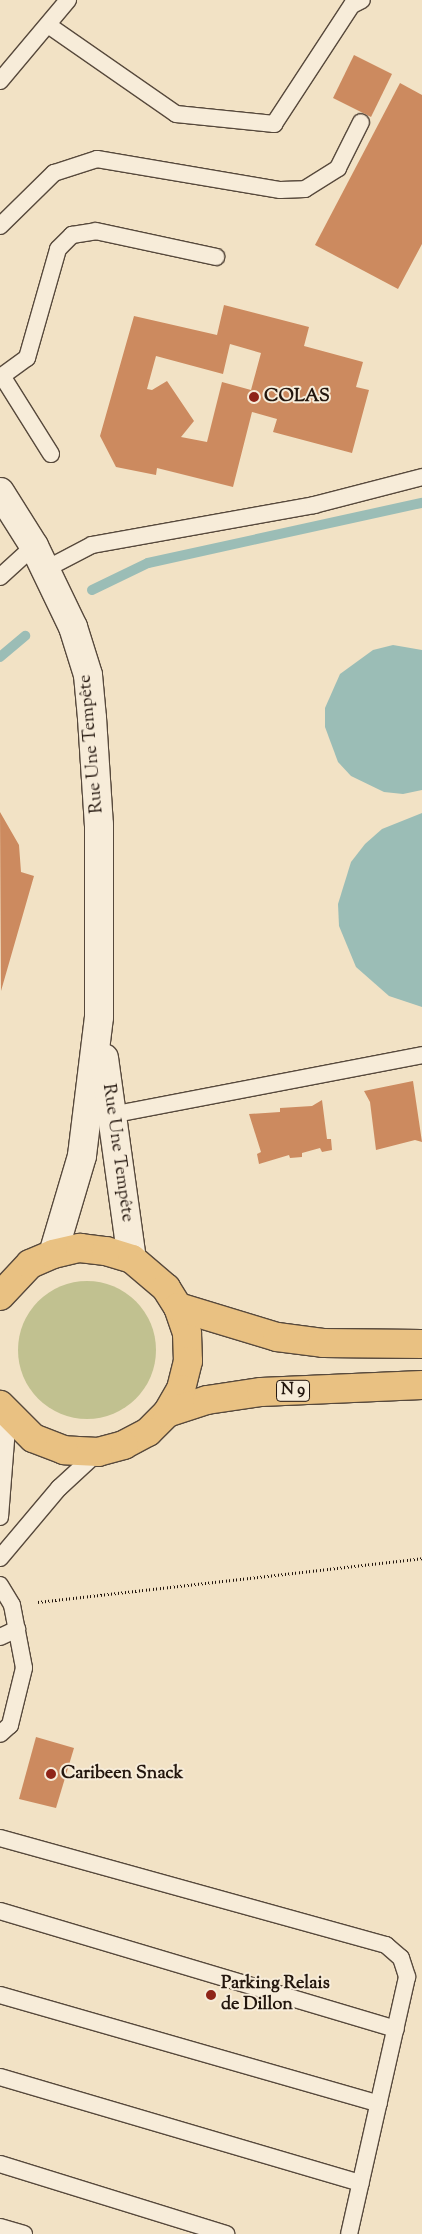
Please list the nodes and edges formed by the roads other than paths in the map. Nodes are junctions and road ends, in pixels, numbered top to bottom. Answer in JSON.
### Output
{"nodes":[{"id":1,"x":68,"y":0,"type":"edge"},
{"id":2,"x":362,"y":0,"type":"edge"},
{"id":3,"x":48,"y":25,"type":"junction"},
{"id":4,"x":0,"y":81,"type":"edge"},
{"id":5,"x":360,"y":122,"type":"dead end"},
{"id":6,"x":0,"y":226,"type":"edge"},
{"id":7,"x":216,"y":257,"type":"dead end"},
{"id":8,"x":1,"y":376,"type":"edge"},
{"id":9,"x":51,"y":454,"type":"dead end"},
{"id":10,"x":422,"y":477,"type":"edge"},
{"id":11,"x":0,"y":492,"type":"edge"},
{"id":12,"x":40,"y":558,"type":"junction"},
{"id":13,"x":0,"y":577,"type":"edge"},
{"id":14,"x":99,"y":1017,"type":"junction"},
{"id":15,"x":422,"y":1055,"type":"edge"},
{"id":16,"x":111,"y":1115,"type":"junction"},
{"id":17,"x":53,"y":1254,"type":"junction"},
{"id":18,"x":132,"y":1259,"type":"junction"},
{"id":19,"x":4,"y":1285,"type":"edge"},
{"id":20,"x":178,"y":1307,"type":"junction"},
{"id":21,"x":422,"y":1344,"type":"edge"},
{"id":22,"x":422,"y":1385,"type":"edge"},
{"id":23,"x":4,"y":1411,"type":"edge"},
{"id":24,"x":167,"y":1413,"type":"junction"},
{"id":25,"x":98,"y":1452,"type":"junction"},
{"id":26,"x":0,"y":1517,"type":"edge"},
{"id":27,"x":0,"y":1558,"type":"edge"},
{"id":28,"x":0,"y":1586,"type":"edge"},
{"id":29,"x":17,"y":1629,"type":"junction"},
{"id":30,"x":0,"y":1637,"type":"edge"},
{"id":31,"x":0,"y":1734,"type":"edge"},
{"id":32,"x":0,"y":1838,"type":"edge"},
{"id":33,"x":0,"y":1911,"type":"edge"},
{"id":34,"x":0,"y":1994,"type":"edge"},
{"id":35,"x":396,"y":2029,"type":"junction"},
{"id":36,"x":0,"y":2077,"type":"edge"},
{"id":37,"x":379,"y":2104,"type":"junction"},
{"id":38,"x":0,"y":2164,"type":"edge"},
{"id":39,"x":360,"y":2183,"type":"junction"},
{"id":40,"x":0,"y":2227,"type":"edge"},
{"id":41,"x":24,"y":2234,"type":"edge"},
{"id":42,"x":226,"y":2234,"type":"edge"},
{"id":43,"x":349,"y":2234,"type":"edge"}],
"edges":[{"from":1,"to":3,"type":"lane"},
{"from":2,"to":3,"type":"lane"},
{"from":3,"to":4,"type":"lane"},
{"from":5,"to":6,"type":"lane"},
{"from":7,"to":8,"type":"lane"},
{"from":8,"to":9,"type":"lane"},
{"from":10,"to":12,"type":"lane"},
{"from":11,"to":12,"type":"street","name":"Rue Une Tempête"},
{"from":12,"to":13,"type":"lane"},
{"from":12,"to":14,"type":"street","name":"Rue Une Tempête"},
{"from":14,"to":16,"type":"street","name":"Rue Une Tempête"},
{"from":14,"to":17,"type":"street","name":"Rue Une Tempête"},
{"from":15,"to":16,"type":"lane"},
{"from":16,"to":18,"type":"street","name":"Rue Une Tempête"},
{"from":17,"to":18,"type":"main road"},
{"from":17,"to":19,"type":"main road"},
{"from":18,"to":20,"type":"main road"},
{"from":20,"to":21,"type":"main road"},
{"from":20,"to":24,"type":"main road"},
{"from":22,"to":24,"type":"main road","number":"N 9"},
{"from":23,"to":25,"type":"main road"},
{"from":23,"to":26,"type":"lane"},
{"from":24,"to":25,"type":"main road"},
{"from":25,"to":27,"type":"lane"},
{"from":28,"to":29,"type":"lane"},
{"from":29,"to":30,"type":"lane"},
{"from":29,"to":31,"type":"lane"},
{"from":32,"to":35,"type":"lane"},
{"from":33,"to":35,"type":"lane"},
{"from":34,"to":37,"type":"lane"},
{"from":35,"to":37,"type":"lane"},
{"from":36,"to":39,"type":"lane"},
{"from":37,"to":39,"type":"lane"},
{"from":38,"to":42,"type":"lane"},
{"from":39,"to":43,"type":"lane"},
{"from":40,"to":41,"type":"lane"}]}
